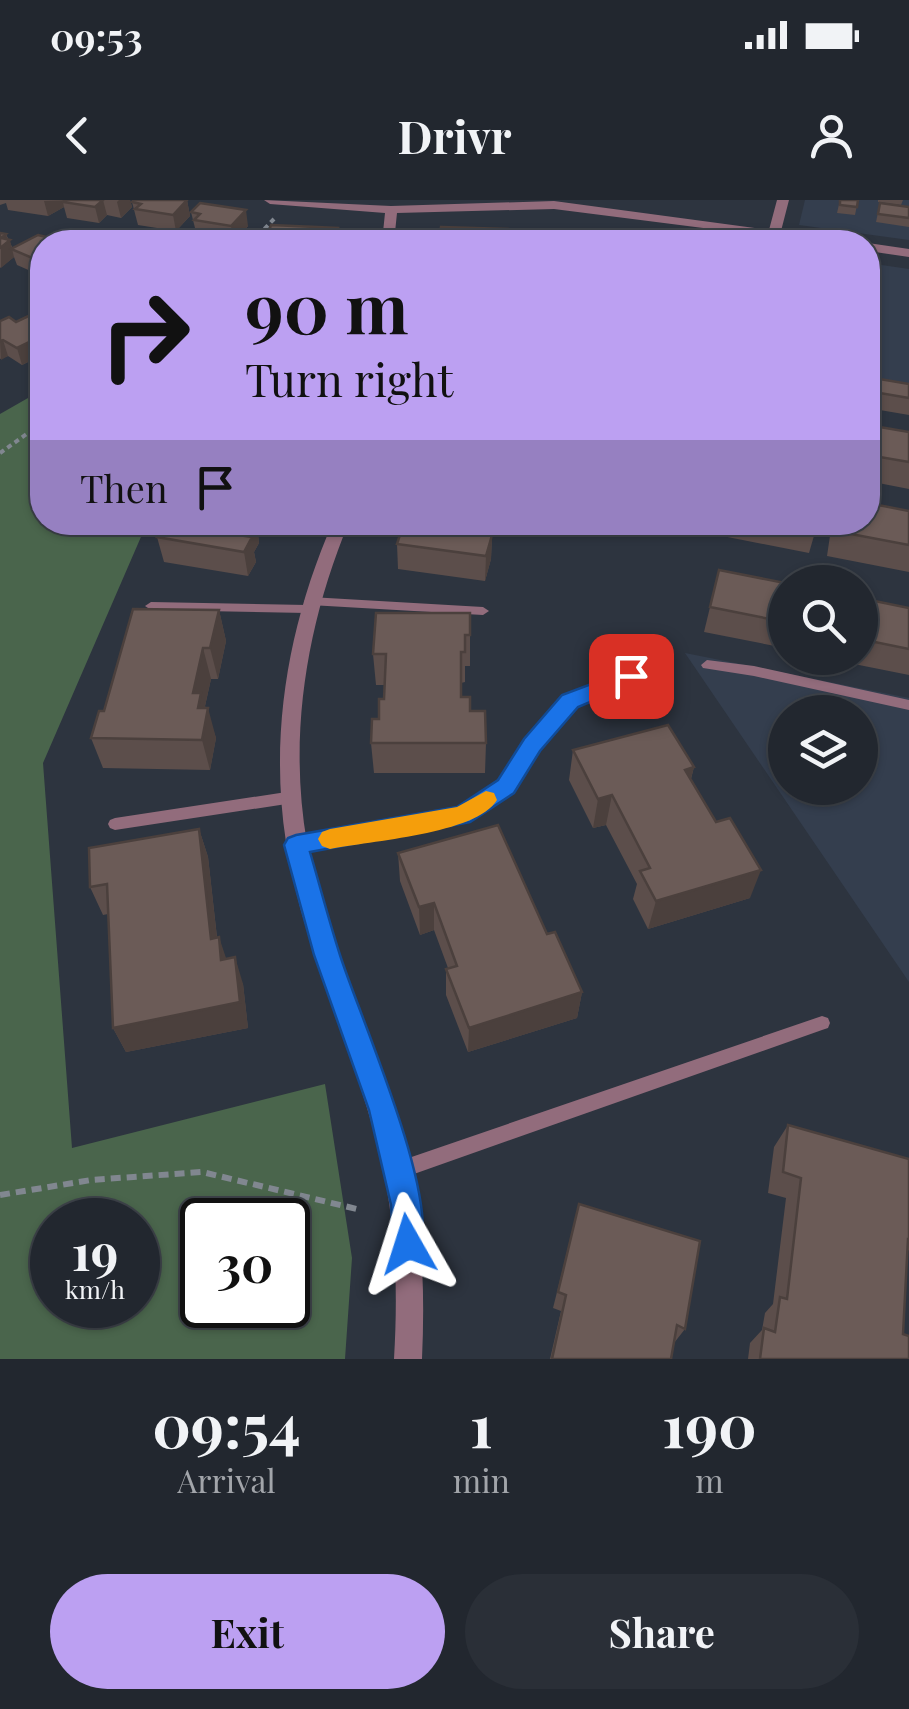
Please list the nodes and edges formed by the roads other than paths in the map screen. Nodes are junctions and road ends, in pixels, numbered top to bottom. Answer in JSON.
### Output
{"nodes":[{"id":1,"x":270,"y":200,"type":"edge"},
{"id":2,"x":783,"y":200,"type":"edge"},
{"id":3,"x":289,"y":202,"type":"edge"},
{"id":4,"x":520,"y":202,"type":"edge"},
{"id":5,"x":391,"y":210,"type":"junction"},
{"id":6,"x":389,"y":230,"type":"edge"},
{"id":7,"x":746,"y":230,"type":"edge"},
{"id":8,"x":775,"y":230,"type":"edge"},
{"id":9,"x":880,"y":249,"type":"edge"},
{"id":10,"x":909,"y":253,"type":"edge"},
{"id":11,"x":335,"y":535,"type":"edge"},
{"id":12,"x":309,"y":605,"type":"junction"},
{"id":13,"x":151,"y":606,"type":"edge"},
{"id":14,"x":483,"y":611,"type":"dead end"},
{"id":15,"x":706,"y":666,"type":"dead end"},
{"id":16,"x":631,"y":676,"type":"dead end"},
{"id":17,"x":909,"y":705,"type":"edge"},
{"id":18,"x":293,"y":797,"type":"junction"},
{"id":19,"x":116,"y":824,"type":"dead end"},
{"id":20,"x":296,"y":845,"type":"junction"},
{"id":21,"x":822,"y":1024,"type":"dead end"},
{"id":22,"x":398,"y":1171,"type":"junction"},
{"id":23,"x":408,"y":1359,"type":"edge"}],
"edges":[{"from":1,"to":3,"type":"street"},
{"from":2,"to":8,"type":"street"},
{"from":3,"to":5,"type":"street"},
{"from":4,"to":5,"type":"street"},
{"from":4,"to":7,"type":"street"},
{"from":5,"to":6,"type":"street"},
{"from":9,"to":10,"type":"street"},
{"from":11,"to":12,"type":"street"},
{"from":12,"to":13,"type":"lane"},
{"from":12,"to":14,"type":"lane"},
{"from":12,"to":18,"type":"street"},
{"from":15,"to":17,"type":"lane"},
{"from":16,"to":20,"type":"lane"},
{"from":18,"to":19,"type":"lane"},
{"from":18,"to":20,"type":"street"},
{"from":20,"to":22,"type":"street"},
{"from":21,"to":22,"type":"lane"},
{"from":22,"to":23,"type":"street"}]}
